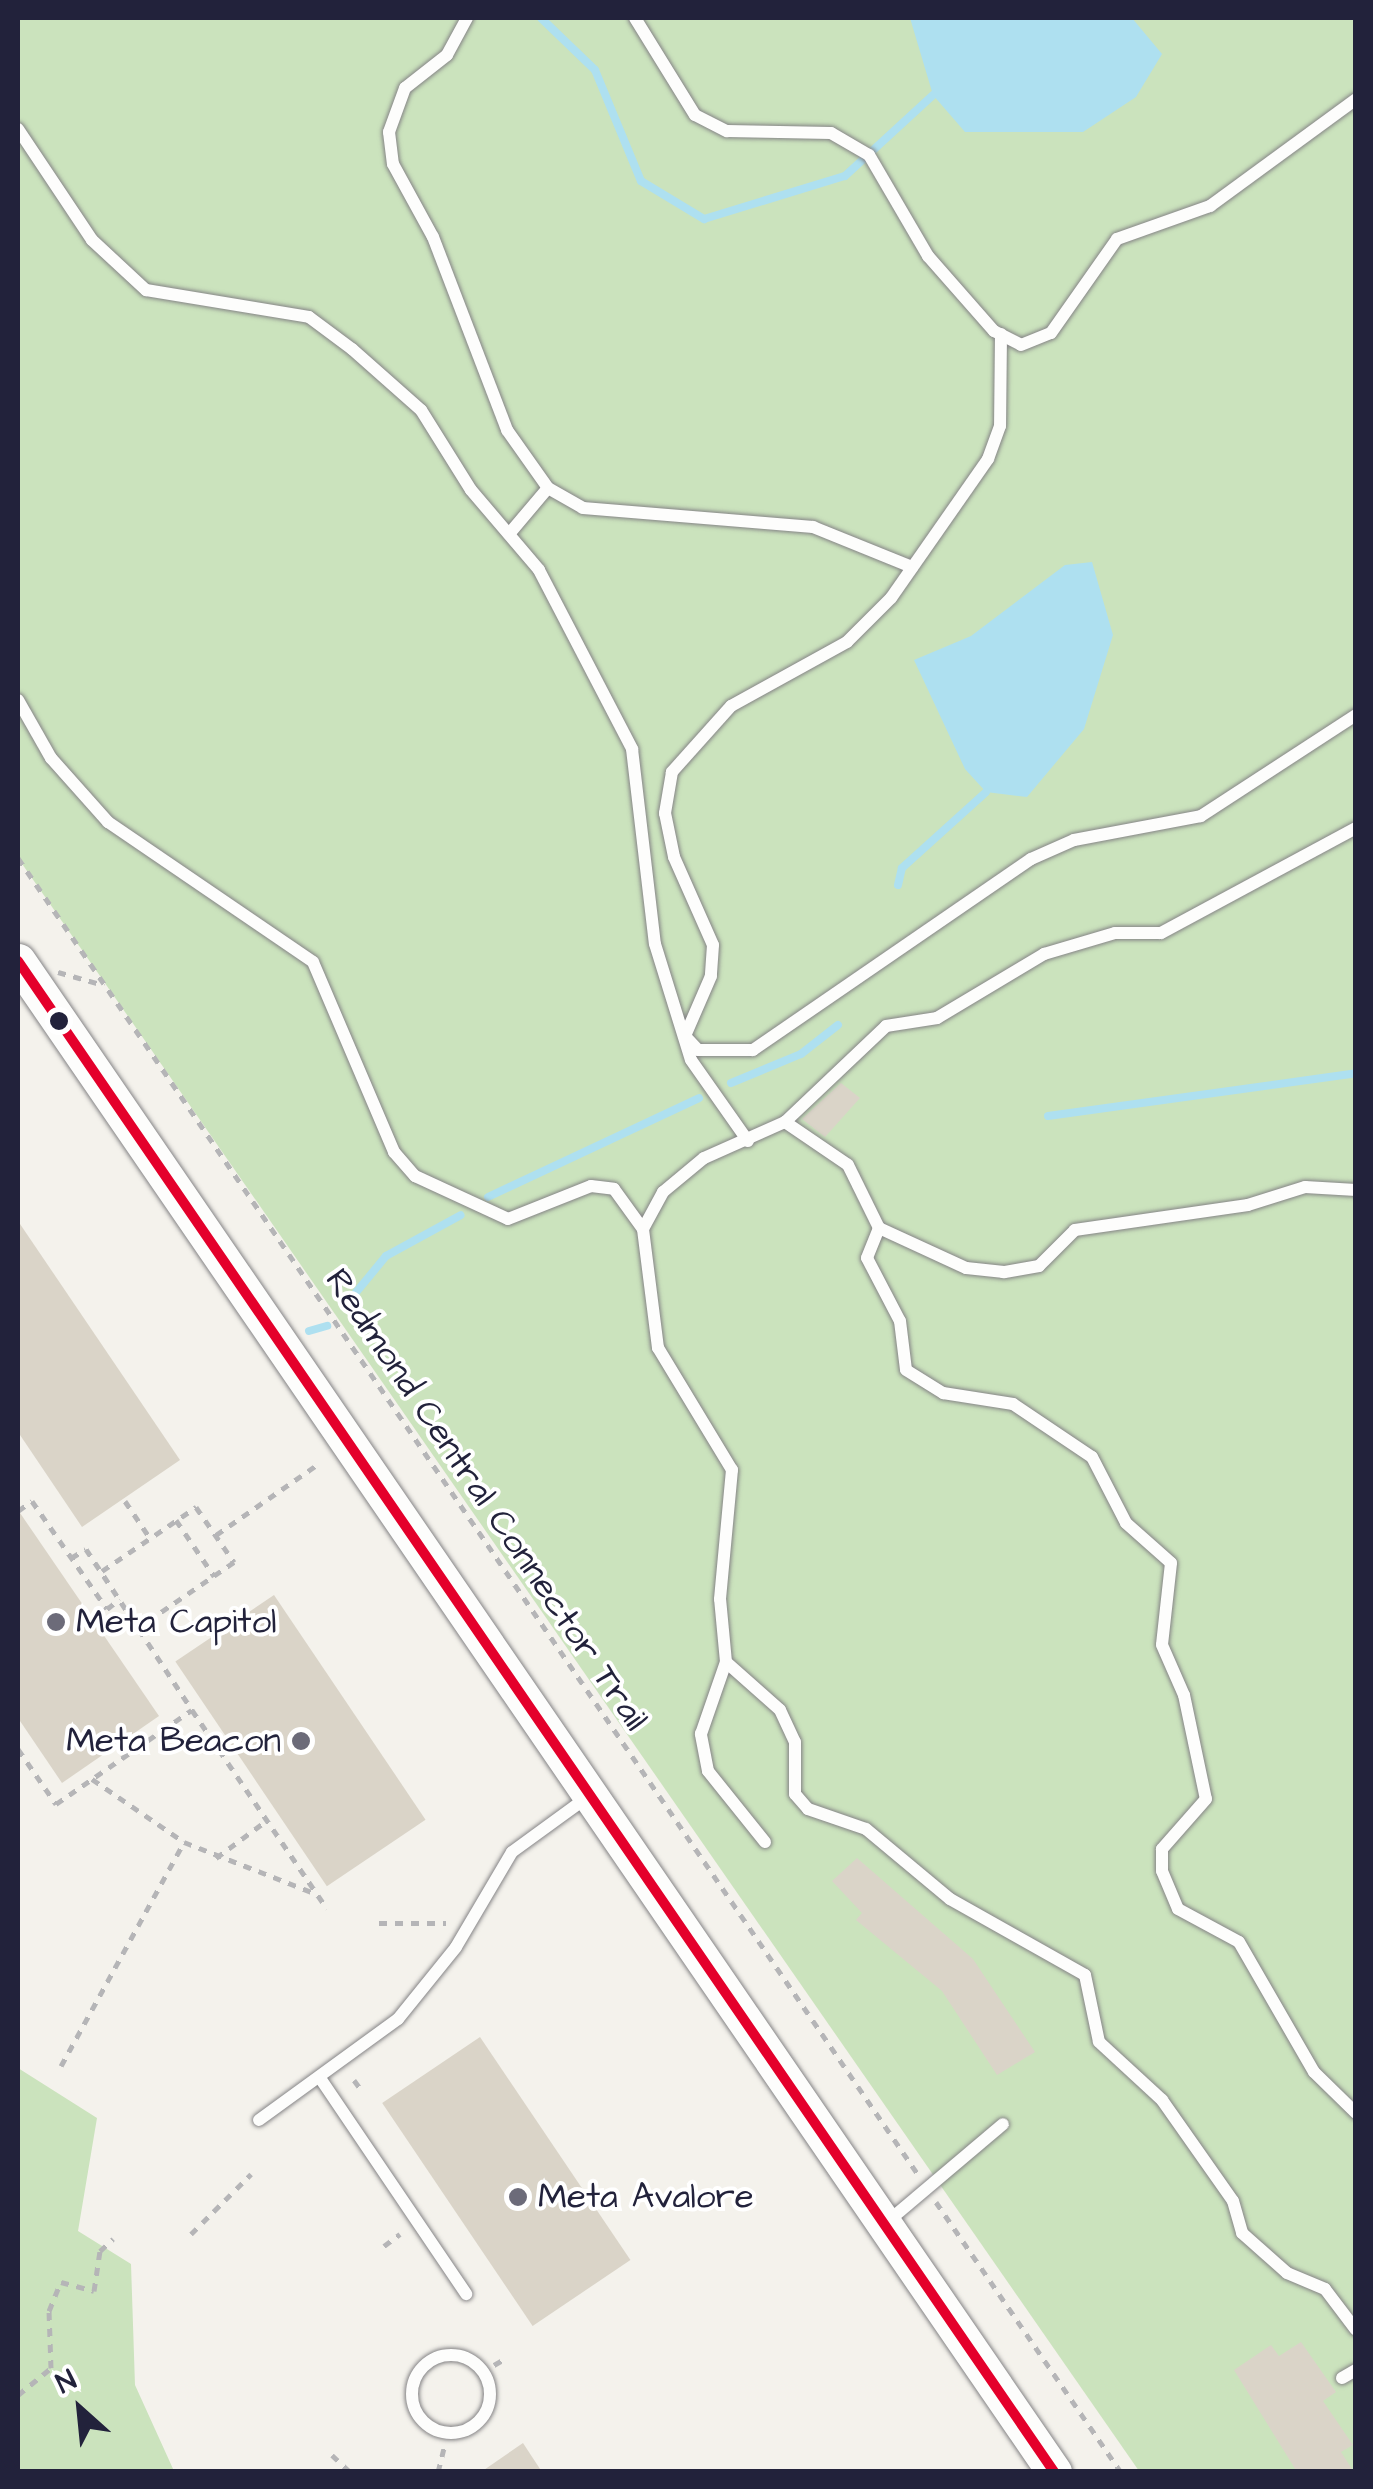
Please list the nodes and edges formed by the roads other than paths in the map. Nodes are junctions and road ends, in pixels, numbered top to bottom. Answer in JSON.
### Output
{"nodes":[{"id":1,"x":467,"y":18,"type":"edge"},
{"id":2,"x":636,"y":18,"type":"edge"},
{"id":3,"x":1356,"y":99,"type":"edge"},
{"id":4,"x":18,"y":129,"type":"edge"},
{"id":5,"x":1001,"y":334,"type":"junction"},
{"id":6,"x":548,"y":488,"type":"junction"},
{"id":7,"x":510,"y":534,"type":"junction"},
{"id":8,"x":912,"y":568,"type":"junction"},
{"id":9,"x":18,"y":700,"type":"edge"},
{"id":10,"x":1356,"y":715,"type":"edge"},
{"id":11,"x":1356,"y":828,"type":"edge"},
{"id":12,"x":18,"y":961,"type":"edge"},
{"id":13,"x":685,"y":1036,"type":"junction"},
{"id":14,"x":785,"y":1122,"type":"junction"},
{"id":15,"x":748,"y":1141,"type":"junction"},
{"id":16,"x":1356,"y":1190,"type":"edge"},
{"id":17,"x":878,"y":1228,"type":"junction"},
{"id":18,"x":643,"y":1229,"type":"junction"},
{"id":19,"x":726,"y":1662,"type":"junction"},
{"id":20,"x":588,"y":1796,"type":"junction"},
{"id":21,"x":766,"y":1842,"type":"dead end"},
{"id":22,"x":320,"y":2078,"type":"junction"},
{"id":23,"x":1356,"y":2113,"type":"edge"},
{"id":24,"x":259,"y":2120,"type":"dead end"},
{"id":25,"x":1004,"y":2124,"type":"dead end"},
{"id":26,"x":886,"y":2222,"type":"junction"},
{"id":27,"x":466,"y":2294,"type":"dead end"},
{"id":28,"x":1356,"y":2330,"type":"edge"},
{"id":29,"x":1356,"y":2370,"type":"edge"},
{"id":30,"x":1342,"y":2378,"type":"dead end"},
{"id":31,"x":474,"y":2425,"type":"joint"},
{"id":32,"x":1054,"y":2472,"type":"edge"}],
"edges":[{"from":1,"to":6,"type":"lane"},
{"from":2,"to":5,"type":"lane"},
{"from":3,"to":5,"type":"lane"},
{"from":4,"to":7,"type":"lane"},
{"from":5,"to":8,"type":"lane"},
{"from":6,"to":7,"type":"lane"},
{"from":6,"to":8,"type":"lane"},
{"from":7,"to":13,"type":"lane"},
{"from":8,"to":13,"type":"lane"},
{"from":9,"to":18,"type":"lane"},
{"from":10,"to":13,"type":"lane"},
{"from":11,"to":14,"type":"lane"},
{"from":12,"to":20,"type":"main road"},
{"from":13,"to":15,"type":"lane"},
{"from":14,"to":15,"type":"lane"},
{"from":14,"to":17,"type":"lane"},
{"from":15,"to":18,"type":"lane"},
{"from":16,"to":17,"type":"lane"},
{"from":17,"to":23,"type":"lane"},
{"from":18,"to":19,"type":"lane"},
{"from":19,"to":21,"type":"lane"},
{"from":19,"to":28,"type":"lane"},
{"from":20,"to":22,"type":"lane"},
{"from":20,"to":26,"type":"main road"},
{"from":22,"to":24,"type":"lane"},
{"from":22,"to":27,"type":"lane"},
{"from":25,"to":26,"type":"lane"},
{"from":26,"to":32,"type":"main road"},
{"from":29,"to":30,"type":"lane"},
{"from":31,"to":31,"type":"lane"}]}
